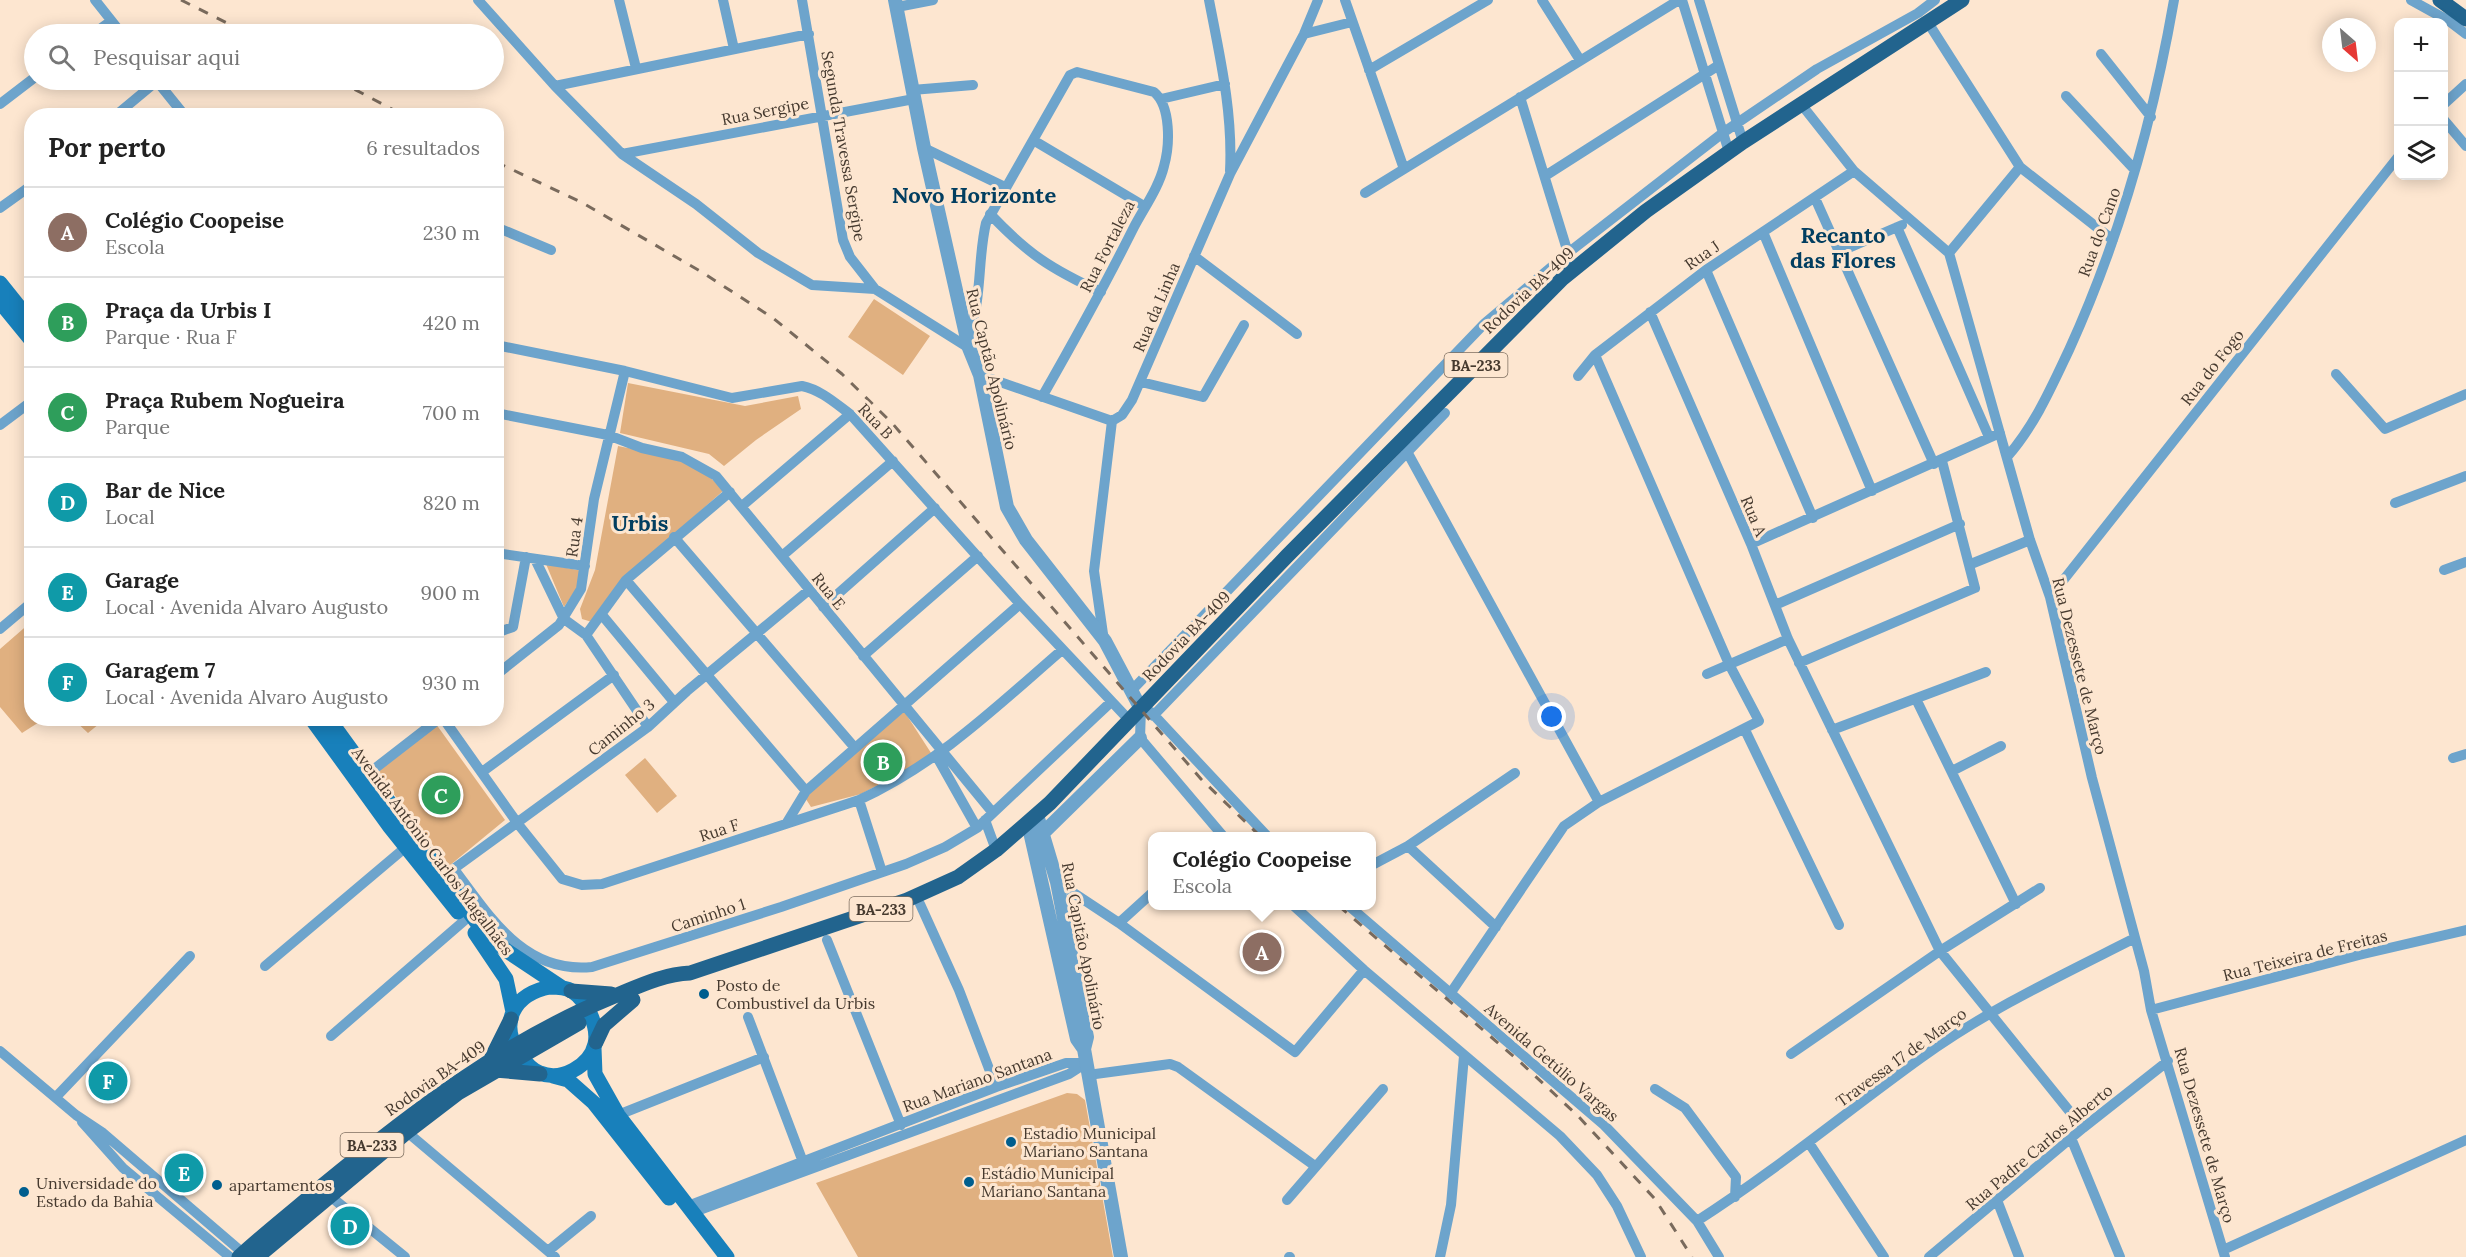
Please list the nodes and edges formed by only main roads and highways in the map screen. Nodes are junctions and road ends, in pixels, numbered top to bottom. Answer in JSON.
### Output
{"nodes":[{"id":1,"x":1962,"y":0,"type":"edge"},
{"id":2,"x":2440,"y":0,"type":"edge"},
{"id":3,"x":2466,"y":19,"type":"edge"},
{"id":4,"x":0,"y":284,"type":"edge"},
{"id":5,"x":0,"y":302,"type":"edge"},
{"id":6,"x":24,"y":313,"type":"edge"},
{"id":7,"x":24,"y":331,"type":"edge"},
{"id":8,"x":318,"y":726,"type":"edge"},
{"id":9,"x":333,"y":726,"type":"edge"},
{"id":10,"x":363,"y":777,"type":"junction"},
{"id":11,"x":566,"y":989,"type":"junction"},
{"id":12,"x":631,"y":995,"type":"junction"},
{"id":13,"x":589,"y":1012,"type":"junction"},
{"id":14,"x":512,"y":1015,"type":"junction"},
{"id":15,"x":595,"y":1045,"type":"junction"},
{"id":16,"x":518,"y":1050,"type":"junction"},
{"id":17,"x":493,"y":1065,"type":"junction"},
{"id":18,"x":545,"y":1075,"type":"junction"},
{"id":19,"x":688,"y":1211,"type":"junction"},
{"id":20,"x":242,"y":1256,"type":"edge"},
{"id":21,"x":715,"y":1257,"type":"edge"},
{"id":22,"x":727,"y":1257,"type":"edge"}],
"edges":[{"from":1,"to":12,"type":"main road","name":"Rodovia BA-409","number":"BA-233"},
{"from":2,"to":3,"type":"main road"},
{"from":4,"to":6,"type":"main road"},
{"from":5,"to":7,"type":"main road"},
{"from":8,"to":10,"type":"main road","name":"Avenida Antônio Carlos Magalhães"},
{"from":9,"to":10,"type":"main road","name":"Avenida Antônio Carlos Magalhães"},
{"from":10,"to":11,"type":"main road","name":"Avenida Antônio Carlos Magalhães"},
{"from":10,"to":14,"type":"main road","name":"Avenida Antônio Carlos Magalhães"},
{"from":11,"to":12,"type":"main road"},
{"from":11,"to":13,"type":"main road","name":"Avenida Antônio Carlos Magalhães"},
{"from":11,"to":14,"type":"main road"},
{"from":12,"to":13,"type":"main road","number":"BA-233"},
{"from":12,"to":15,"type":"main road"},
{"from":13,"to":15,"type":"main road"},
{"from":13,"to":16,"type":"main road","number":"BA-233"},
{"from":14,"to":16,"type":"main road","name":"Avenida Antônio Carlos Magalhães"},
{"from":14,"to":17,"type":"main road"},
{"from":15,"to":18,"type":"main road"},
{"from":15,"to":19,"type":"main road"},
{"from":16,"to":17,"type":"main road","name":"Rodovia BA-409","number":"BA-233"},
{"from":16,"to":18,"type":"main road"},
{"from":17,"to":18,"type":"main road"},
{"from":17,"to":20,"type":"main road","name":"Rodovia BA-409"},
{"from":17,"to":20,"type":"main road","name":"Rodovia BA-409","number":"BA-233"},
{"from":18,"to":19,"type":"main road"},
{"from":19,"to":21,"type":"main road"},
{"from":19,"to":22,"type":"main road"}]}
